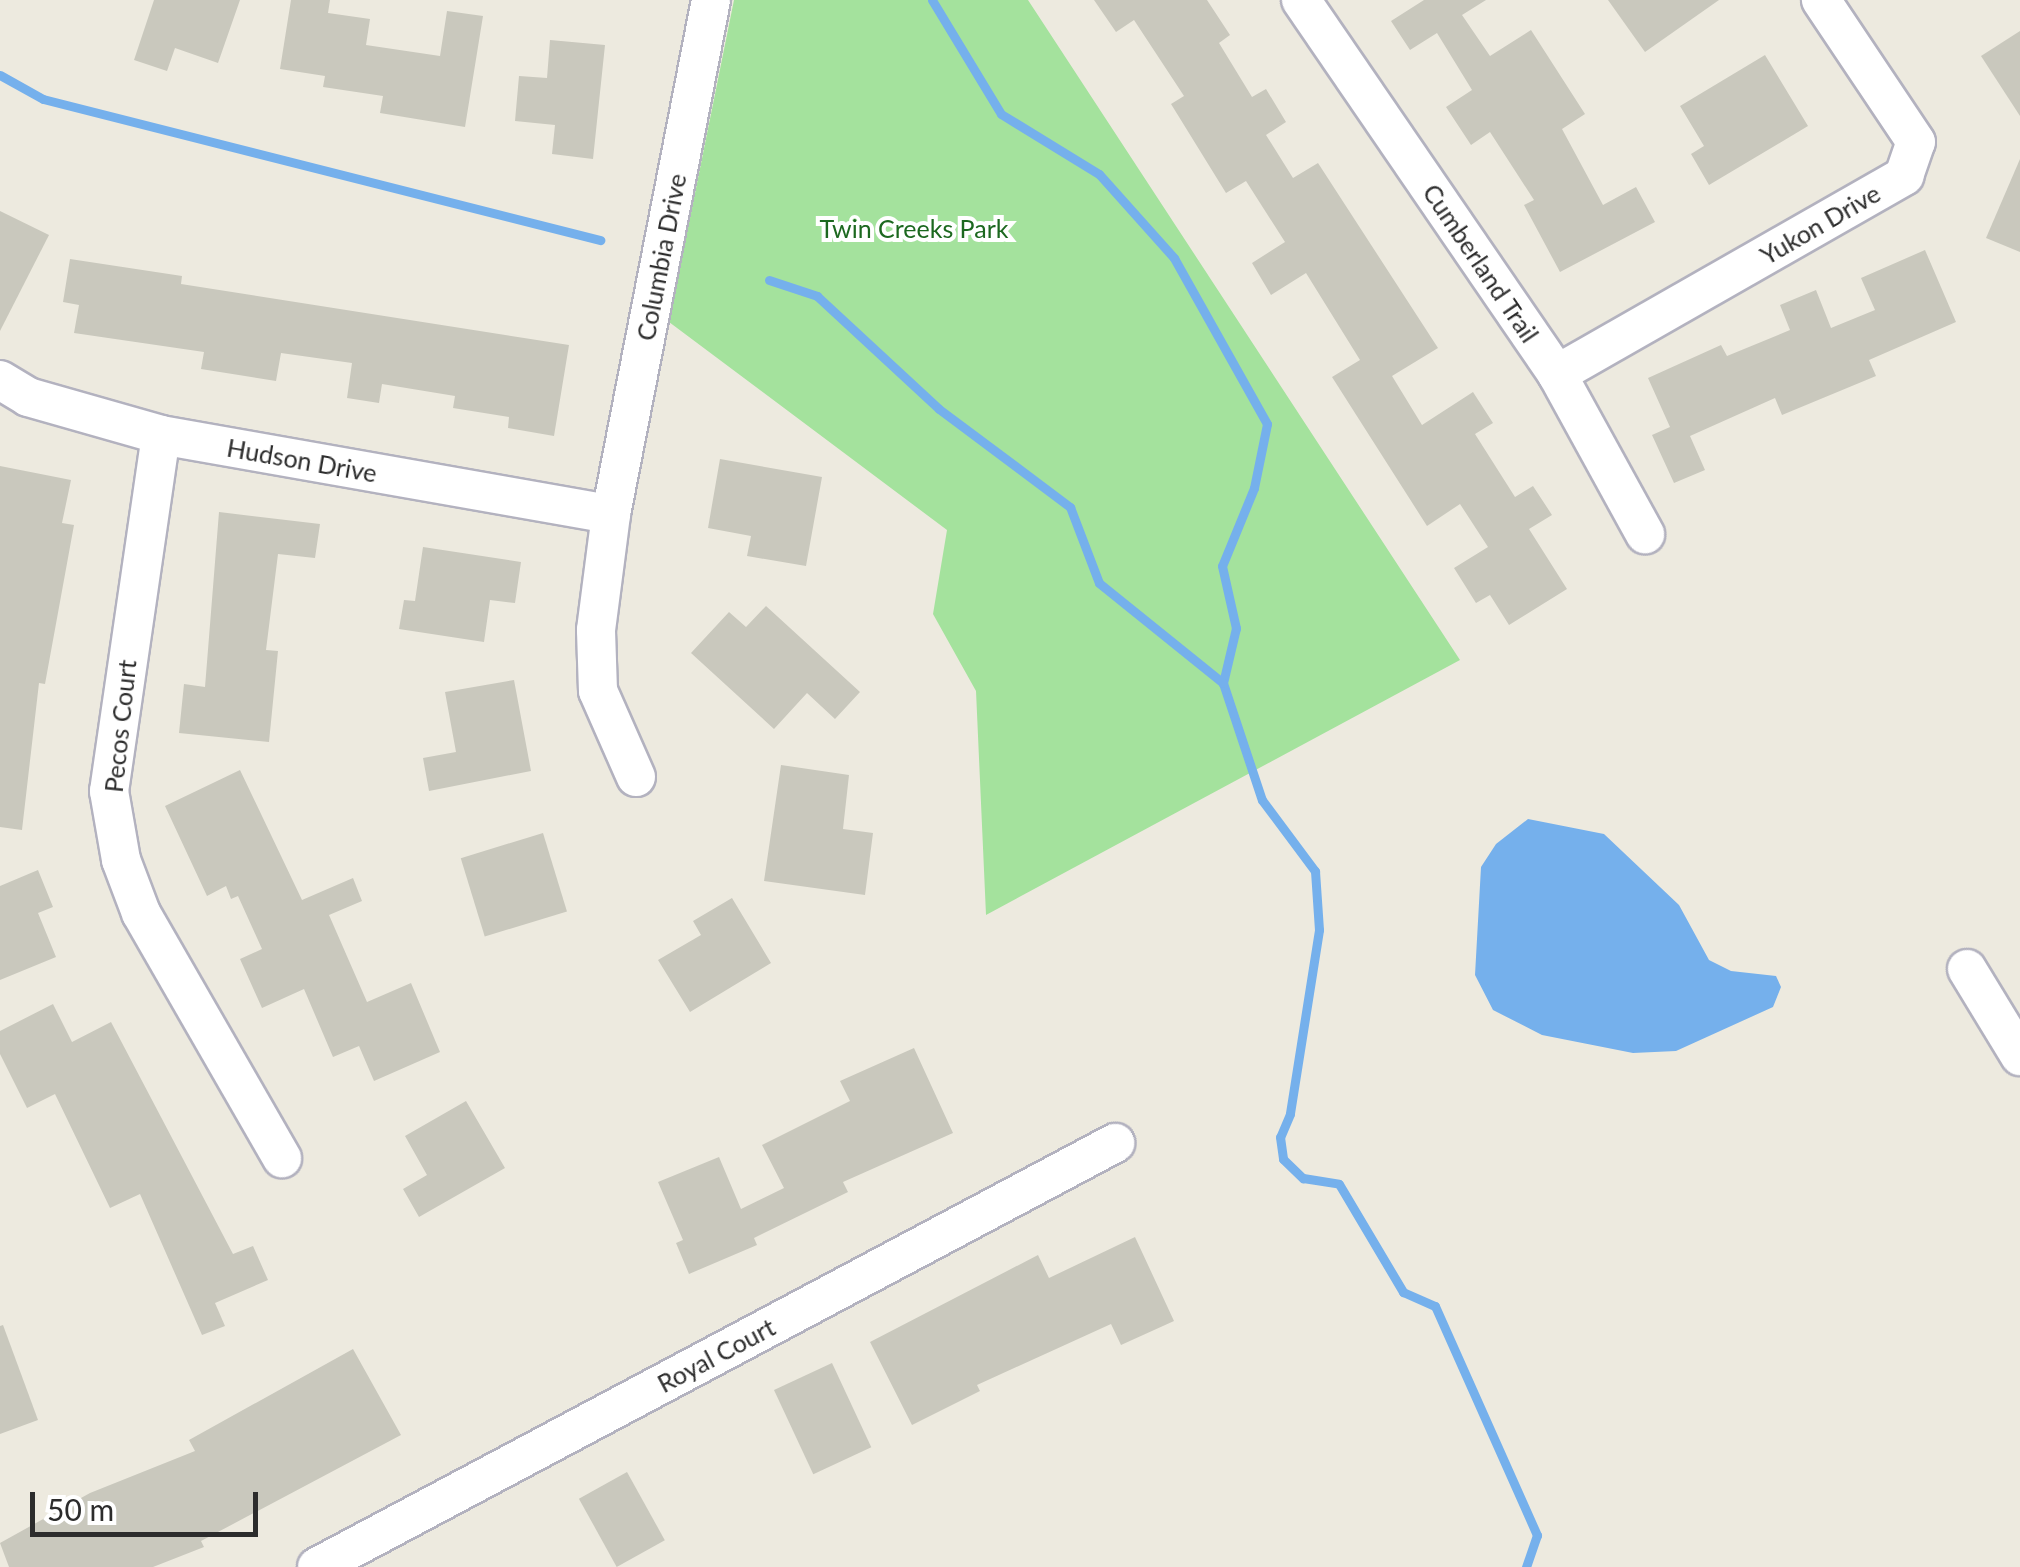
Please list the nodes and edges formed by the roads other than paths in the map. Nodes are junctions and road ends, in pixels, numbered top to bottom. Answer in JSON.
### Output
{"nodes":[{"id":1,"x":711,"y":0,"type":"edge"},
{"id":2,"x":1301,"y":0,"type":"edge"},
{"id":3,"x":1821,"y":0,"type":"edge"},
{"id":4,"x":1556,"y":374,"type":"junction"},
{"id":5,"x":0,"y":380,"type":"edge"},
{"id":6,"x":161,"y":435,"type":"junction"},
{"id":7,"x":611,"y":514,"type":"junction"},
{"id":8,"x":1646,"y":534,"type":"dead end"},
{"id":9,"x":636,"y":778,"type":"dead end"},
{"id":10,"x":1967,"y":969,"type":"dead end"},
{"id":11,"x":2020,"y":1056,"type":"edge"},
{"id":12,"x":1115,"y":1143,"type":"dead end"},
{"id":13,"x":282,"y":1158,"type":"dead end"},
{"id":14,"x":317,"y":1567,"type":"edge"}],
"edges":[{"from":1,"to":7,"type":"street","name":"Columbia Drive"},
{"from":2,"to":4,"type":"street","name":"Cumberland Trail"},
{"from":3,"to":4,"type":"street","name":"Yukon Drive"},
{"from":4,"to":8,"type":"street","name":"Cumberland Trail"},
{"from":5,"to":6,"type":"street","name":"Hudson Drive"},
{"from":6,"to":7,"type":"street","name":"Hudson Drive"},
{"from":6,"to":13,"type":"street","name":"Pecos Court"},
{"from":7,"to":9,"type":"street","name":"Columbia Drive"},
{"from":10,"to":11,"type":"street"},
{"from":12,"to":14,"type":"street","name":"Royal Court"}]}
